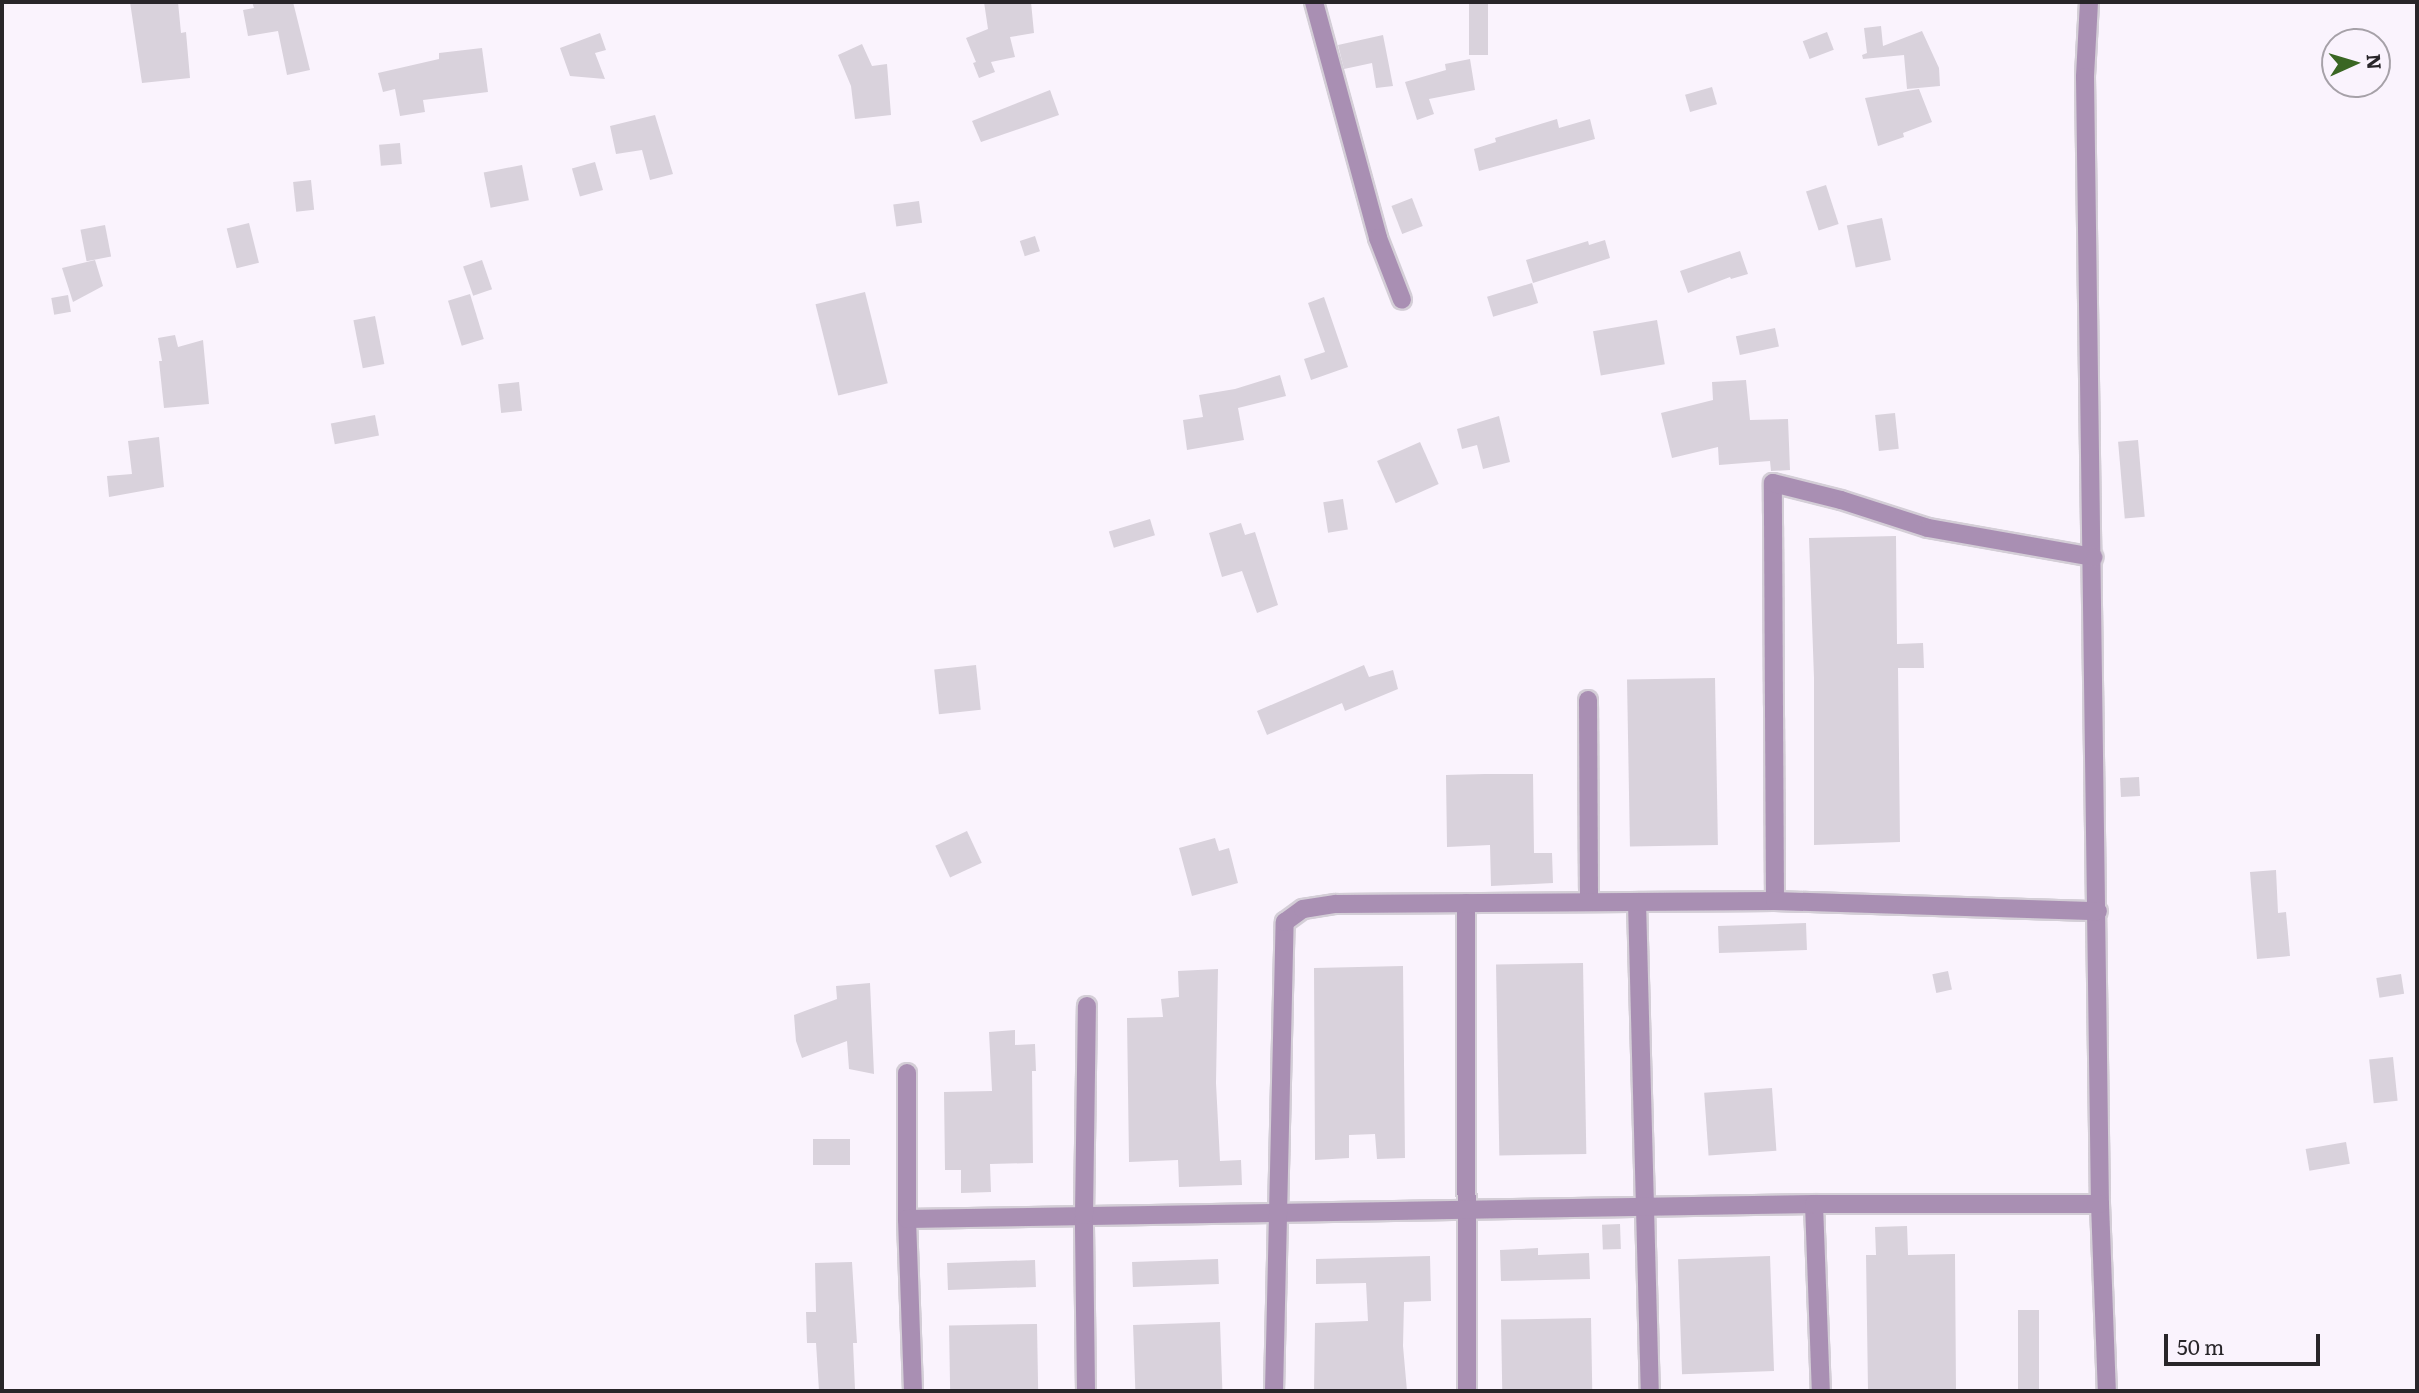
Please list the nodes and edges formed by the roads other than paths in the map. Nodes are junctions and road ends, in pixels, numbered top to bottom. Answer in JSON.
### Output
{"nodes":[{"id":1,"x":1314,"y":2,"type":"edge"},
{"id":2,"x":2089,"y":2,"type":"edge"},
{"id":3,"x":1402,"y":300,"type":"dead end"},
{"id":4,"x":2093,"y":557,"type":"junction"},
{"id":5,"x":1588,"y":700,"type":"dead end"},
{"id":6,"x":1775,"y":901,"type":"junction"},
{"id":7,"x":1589,"y":902,"type":"junction"},
{"id":8,"x":1637,"y":902,"type":"junction"},
{"id":9,"x":1466,"y":903,"type":"junction"},
{"id":10,"x":2098,"y":911,"type":"junction"},
{"id":11,"x":1087,"y":1006,"type":"dead end"},
{"id":12,"x":907,"y":1073,"type":"dead end"},
{"id":13,"x":1814,"y":1204,"type":"junction"},
{"id":14,"x":2100,"y":1204,"type":"junction"},
{"id":15,"x":1645,"y":1209,"type":"junction"},
{"id":16,"x":1467,"y":1210,"type":"junction"},
{"id":17,"x":1278,"y":1211,"type":"junction"},
{"id":18,"x":1084,"y":1216,"type":"junction"},
{"id":19,"x":906,"y":1219,"type":"junction"},
{"id":20,"x":913,"y":1391,"type":"edge"},
{"id":21,"x":1086,"y":1391,"type":"edge"},
{"id":22,"x":1274,"y":1391,"type":"edge"},
{"id":23,"x":1467,"y":1391,"type":"edge"},
{"id":24,"x":1650,"y":1391,"type":"edge"},
{"id":25,"x":1821,"y":1391,"type":"edge"},
{"id":26,"x":2107,"y":1391,"type":"edge"}],
"edges":[{"from":1,"to":3,"type":"street"},
{"from":2,"to":4,"type":"street"},
{"from":4,"to":6,"type":"street"},
{"from":4,"to":10,"type":"street"},
{"from":5,"to":7,"type":"street"},
{"from":6,"to":8,"type":"street"},
{"from":6,"to":10,"type":"street"},
{"from":7,"to":8,"type":"street"},
{"from":7,"to":9,"type":"street"},
{"from":8,"to":15,"type":"street"},
{"from":9,"to":16,"type":"street"},
{"from":9,"to":17,"type":"street"},
{"from":10,"to":14,"type":"street"},
{"from":11,"to":18,"type":"street"},
{"from":12,"to":19,"type":"street"},
{"from":13,"to":14,"type":"street"},
{"from":13,"to":15,"type":"street"},
{"from":13,"to":25,"type":"street"},
{"from":14,"to":26,"type":"street"},
{"from":15,"to":16,"type":"street"},
{"from":15,"to":24,"type":"street"},
{"from":16,"to":17,"type":"street"},
{"from":16,"to":23,"type":"street"},
{"from":17,"to":18,"type":"street"},
{"from":17,"to":22,"type":"street"},
{"from":18,"to":19,"type":"street"},
{"from":18,"to":21,"type":"street"},
{"from":19,"to":20,"type":"street"}]}
